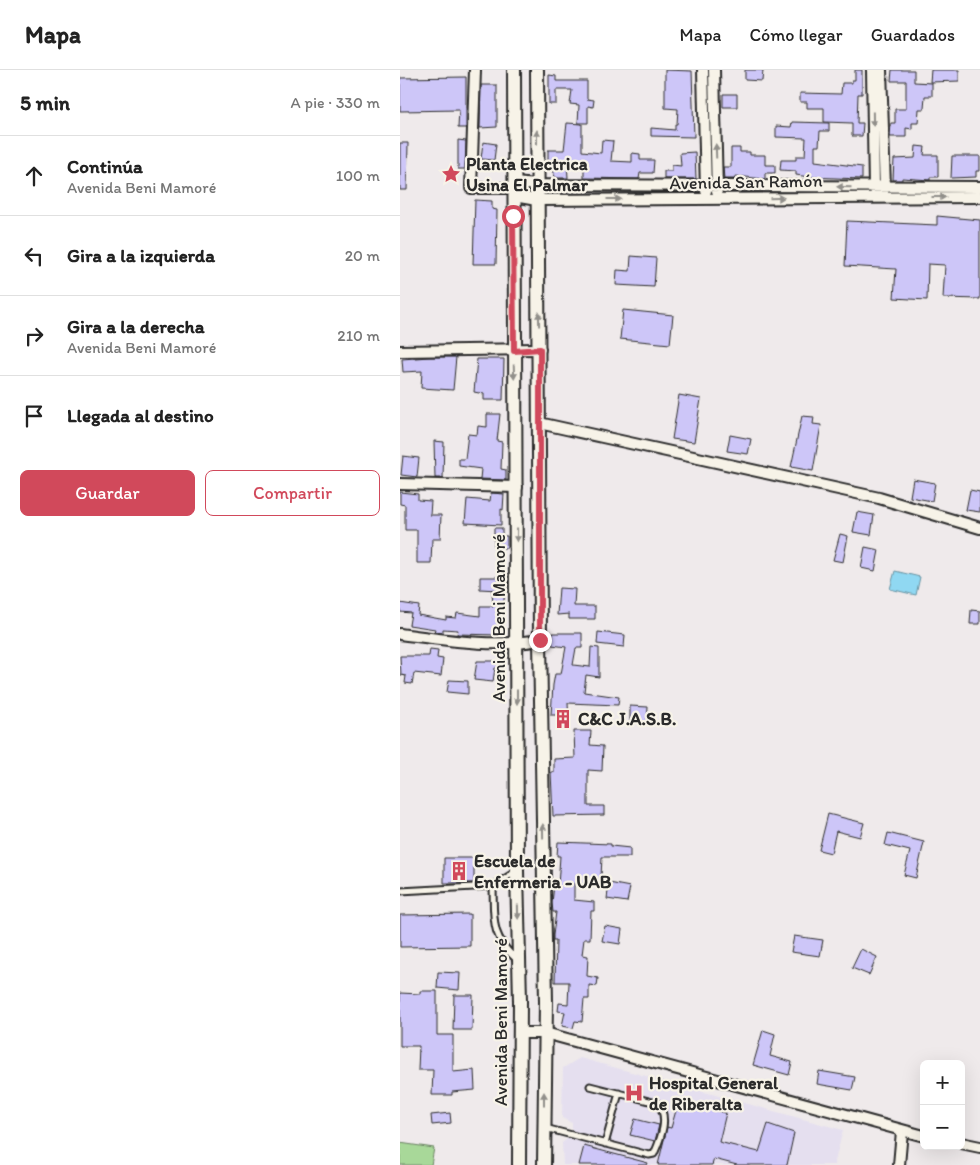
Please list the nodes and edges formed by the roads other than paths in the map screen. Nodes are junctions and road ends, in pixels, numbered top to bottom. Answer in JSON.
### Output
{"nodes":[{"id":1,"x":475,"y":70,"type":"edge"},
{"id":2,"x":514,"y":70,"type":"edge"},
{"id":3,"x":537,"y":70,"type":"edge"},
{"id":4,"x":703,"y":70,"type":"edge"},
{"id":5,"x":714,"y":70,"type":"edge"},
{"id":6,"x":872,"y":70,"type":"edge"},
{"id":7,"x":881,"y":70,"type":"edge"},
{"id":8,"x":537,"y":185,"type":"junction"},
{"id":9,"x":706,"y":186,"type":"junction"},
{"id":10,"x":717,"y":186,"type":"junction"},
{"id":11,"x":980,"y":187,"type":"edge"},
{"id":12,"x":514,"y":189,"type":"junction"},
{"id":13,"x":879,"y":190,"type":"junction"},
{"id":14,"x":980,"y":197,"type":"edge"},
{"id":15,"x":706,"y":199,"type":"junction"},
{"id":16,"x":717,"y":199,"type":"junction"},
{"id":17,"x":537,"y":200,"type":"junction"},
{"id":18,"x":540,"y":349,"type":"junction"},
{"id":19,"x":400,"y":351,"type":"edge"},
{"id":20,"x":514,"y":351,"type":"junction"},
{"id":21,"x":539,"y":423,"type":"junction"},
{"id":22,"x":400,"y":484,"type":"edge"},
{"id":23,"x":517,"y":488,"type":"junction"},
{"id":24,"x":980,"y":528,"type":"edge"},
{"id":25,"x":400,"y":634,"type":"edge"},
{"id":26,"x":540,"y":640,"type":"junction"},
{"id":27,"x":516,"y":644,"type":"junction"},
{"id":28,"x":517,"y":871,"type":"junction"},
{"id":29,"x":493,"y":886,"type":"junction"},
{"id":30,"x":400,"y":891,"type":"edge"},
{"id":31,"x":520,"y":962,"type":"junction"},
{"id":32,"x":520,"y":1033,"type":"junction"},
{"id":33,"x":545,"y":1033,"type":"junction"},
{"id":34,"x":590,"y":1086,"type":"dead end"},
{"id":35,"x":619,"y":1093,"type":"junction"},
{"id":36,"x":544,"y":1128,"type":"junction"},
{"id":37,"x":902,"y":1131,"type":"junction"},
{"id":38,"x":920,"y":1135,"type":"edge"},
{"id":39,"x":606,"y":1144,"type":"junction"},
{"id":40,"x":965,"y":1144,"type":"edge"},
{"id":41,"x":980,"y":1147,"type":"edge"},
{"id":42,"x":519,"y":1165,"type":"edge"},
{"id":43,"x":544,"y":1165,"type":"edge"},
{"id":44,"x":900,"y":1165,"type":"edge"}],
"edges":[{"from":1,"to":12,"type":"street"},
{"from":2,"to":12,"type":"street","name":"Avenida Beni Mamoré"},
{"from":8,"to":3,"type":"street","one_way":true},
{"from":4,"to":9,"type":"street"},
{"from":10,"to":5,"type":"street","one_way":true},
{"from":6,"to":13,"type":"street","one_way":true},
{"from":7,"to":13,"type":"street"},
{"from":8,"to":9,"type":"street","name":"Avenida San Ramón"},
{"from":8,"to":12,"type":"street","name":"Avenida San Ramón"},
{"from":8,"to":17,"type":"street"},
{"from":9,"to":10,"type":"street","name":"Avenida San Ramón"},
{"from":9,"to":15,"type":"street"},
{"from":13,"to":10,"type":"street","name":"Avenida San Ramón","one_way":true},
{"from":10,"to":16,"type":"street"},
{"from":11,"to":13,"type":"street","name":"Avenida San Ramón"},
{"from":12,"to":17,"type":"street","name":"Avenida San Ramón"},
{"from":12,"to":20,"type":"street","name":"Avenida Beni Mamoré"},
{"from":13,"to":14,"type":"street","name":"Avenida San Ramón","one_way":true},
{"from":16,"to":13,"type":"street","name":"Avenida San Ramón","one_way":true},
{"from":15,"to":16,"type":"street","name":"Avenida San Ramón"},
{"from":17,"to":15,"type":"street","name":"Avenida San Ramón","one_way":true},
{"from":18,"to":17,"type":"street","one_way":true},
{"from":18,"to":20,"type":"street"},
{"from":18,"to":21,"type":"street"},
{"from":19,"to":20,"type":"street"},
{"from":20,"to":23,"type":"street","name":"Avenida Beni Mamoré","one_way":true},
{"from":21,"to":24,"type":"street"},
{"from":21,"to":26,"type":"street"},
{"from":22,"to":23,"type":"street"},
{"from":23,"to":27,"type":"street","name":"Avenida Beni Mamoré","one_way":true},
{"from":25,"to":27,"type":"street"},
{"from":26,"to":27,"type":"street"},
{"from":33,"to":26,"type":"street","one_way":true},
{"from":27,"to":28,"type":"street","name":"Avenida Beni Mamoré","one_way":true},
{"from":28,"to":29,"type":"lane"},
{"from":28,"to":31,"type":"street","name":"Avenida Beni Mamoré","one_way":true},
{"from":29,"to":30,"type":"lane"},
{"from":29,"to":31,"type":"lane"},
{"from":31,"to":32,"type":"street","name":"Avenida Beni Mamoré"},
{"from":32,"to":33,"type":"street"},
{"from":32,"to":42,"type":"street","name":"Avenida Beni Mamoré"},
{"from":36,"to":33,"type":"street","one_way":true},
{"from":33,"to":37,"type":"street"},
{"from":34,"to":35,"type":"lane"},
{"from":35,"to":39,"type":"lane"},
{"from":35,"to":39,"type":"lane"},
{"from":36,"to":39,"type":"lane"},
{"from":36,"to":43,"type":"street"},
{"from":37,"to":38,"type":"street"},
{"from":37,"to":44,"type":"street"},
{"from":40,"to":41,"type":"street"}]}
